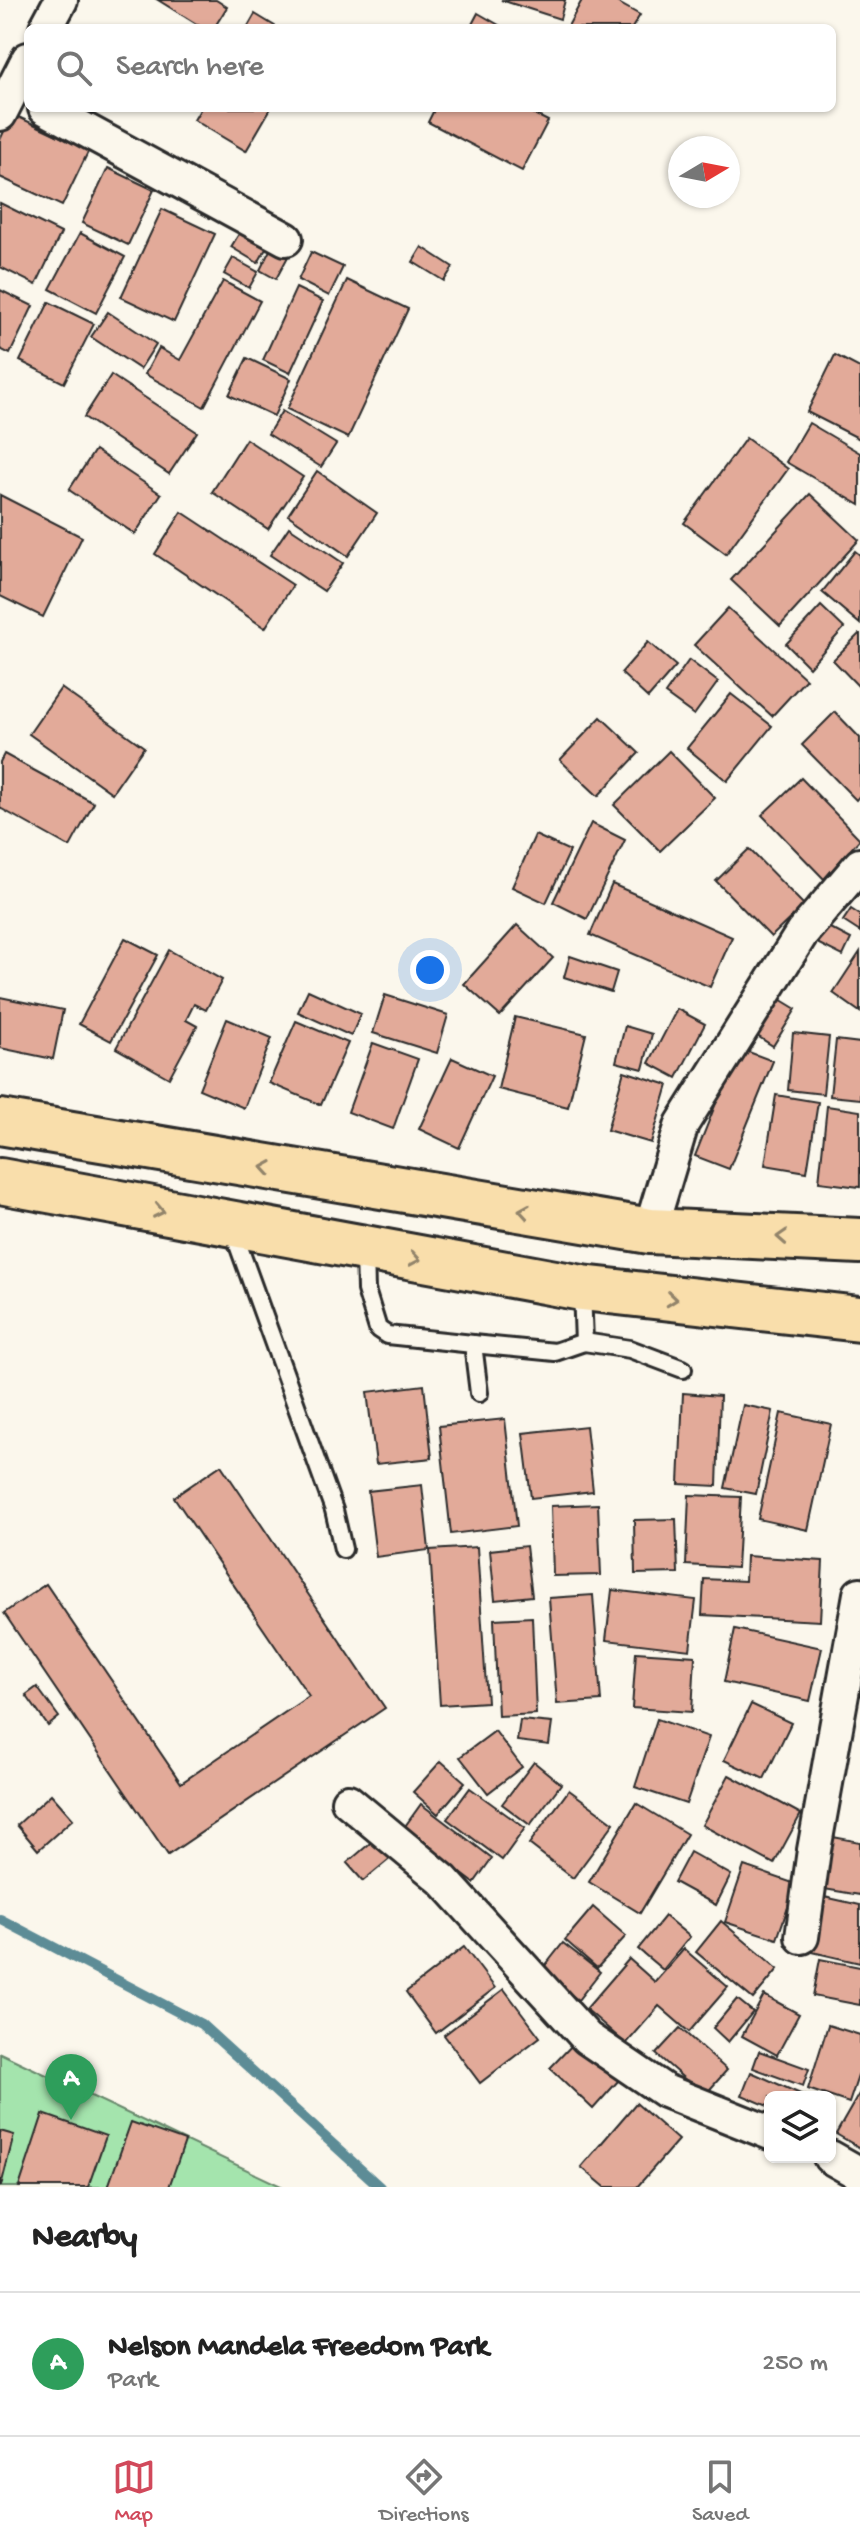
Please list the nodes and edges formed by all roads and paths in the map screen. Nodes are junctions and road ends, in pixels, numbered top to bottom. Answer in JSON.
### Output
{"nodes":[{"id":1,"x":61,"y":0,"type":"edge"},
{"id":2,"x":48,"y":24,"type":"edge"},
{"id":3,"x":24,"y":70,"type":"edge"},
{"id":4,"x":13,"y":100,"type":"edge"},
{"id":5,"x":52,"y":112,"type":"edge"},
{"id":6,"x":286,"y":239,"type":"dead end"},
{"id":7,"x":860,"y":865,"type":"edge"},
{"id":8,"x":0,"y":1122,"type":"edge"},
{"id":9,"x":118,"y":1144,"type":"junction"},
{"id":10,"x":0,"y":1181,"type":"edge"},
{"id":11,"x":110,"y":1201,"type":"junction"},
{"id":12,"x":232,"y":1226,"type":"junction"},
{"id":13,"x":650,"y":1231,"type":"junction"},
{"id":14,"x":860,"y":1241,"type":"edge"},
{"id":15,"x":365,"y":1250,"type":"junction"},
{"id":16,"x":582,"y":1288,"type":"junction"},
{"id":17,"x":860,"y":1319,"type":"edge"},
{"id":18,"x":584,"y":1342,"type":"junction"},
{"id":19,"x":473,"y":1344,"type":"junction"},
{"id":20,"x":683,"y":1369,"type":"dead end"},
{"id":21,"x":479,"y":1393,"type":"dead end"},
{"id":22,"x":343,"y":1549,"type":"dead end"},
{"id":23,"x":860,"y":1594,"type":"edge"},
{"id":24,"x":348,"y":1801,"type":"dead end"},
{"id":25,"x":802,"y":1937,"type":"dead end"},
{"id":26,"x":764,"y":2131,"type":"edge"},
{"id":27,"x":836,"y":2160,"type":"edge"},
{"id":28,"x":860,"y":2174,"type":"edge"}],
"edges":[{"from":1,"to":2,"type":"street"},
{"from":3,"to":4,"type":"street"},
{"from":5,"to":6,"type":"street"},
{"from":7,"to":13,"type":"street"},
{"from":8,"to":9,"type":"main road"},
{"from":9,"to":11,"type":"main road"},
{"from":13,"to":9,"type":"main road","one_way":true},
{"from":10,"to":11,"type":"main road"},
{"from":11,"to":12,"type":"main road","one_way":true},
{"from":12,"to":15,"type":"main road"},
{"from":12,"to":22,"type":"lane"},
{"from":14,"to":13,"type":"main road","one_way":true},
{"from":15,"to":16,"type":"main road","one_way":true},
{"from":15,"to":19,"type":"lane"},
{"from":16,"to":17,"type":"main road","one_way":true},
{"from":16,"to":18,"type":"lane"},
{"from":18,"to":19,"type":"lane"},
{"from":18,"to":20,"type":"lane"},
{"from":19,"to":21,"type":"lane"},
{"from":23,"to":25,"type":"street"},
{"from":24,"to":26,"type":"street"},
{"from":27,"to":28,"type":"street"}]}
